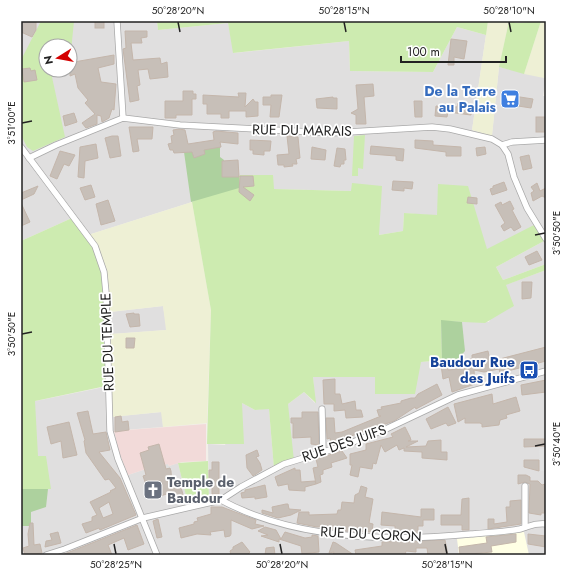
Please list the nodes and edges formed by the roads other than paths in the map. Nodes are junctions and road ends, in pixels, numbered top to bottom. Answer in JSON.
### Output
{"nodes":[{"id":1,"x":117,"y":21,"type":"edge"},
{"id":2,"x":123,"y":118,"type":"junction"},
{"id":3,"x":546,"y":140,"type":"edge"},
{"id":4,"x":502,"y":145,"type":"junction"},
{"id":5,"x":21,"y":147,"type":"edge"},
{"id":6,"x":29,"y":158,"type":"junction"},
{"id":7,"x":546,"y":239,"type":"edge"},
{"id":8,"x":546,"y":371,"type":"edge"},
{"id":9,"x":322,"y":409,"type":"dead end"},
{"id":10,"x":323,"y":452,"type":"junction"},
{"id":11,"x":525,"y":486,"type":"dead end"},
{"id":12,"x":221,"y":500,"type":"junction"},
{"id":13,"x":143,"y":518,"type":"junction"},
{"id":14,"x":546,"y":524,"type":"edge"},
{"id":15,"x":525,"y":527,"type":"junction"},
{"id":16,"x":46,"y":555,"type":"edge"},
{"id":17,"x":157,"y":555,"type":"edge"}],
"edges":[{"from":1,"to":2,"type":"street"},
{"from":2,"to":4,"type":"street","name":"RUE DU MARAIS"},
{"from":2,"to":6,"type":"street","name":"RUE DU MARAIS"},
{"from":3,"to":4,"type":"street"},
{"from":4,"to":7,"type":"street"},
{"from":5,"to":6,"type":"street","name":"RUE DU TEMPLE"},
{"from":6,"to":13,"type":"street","name":"RUE DU TEMPLE"},
{"from":8,"to":10,"type":"street","name":"RUE DES JUIFS"},
{"from":9,"to":10,"type":"street"},
{"from":10,"to":12,"type":"street","name":"RUE DES JUIFS"},
{"from":11,"to":15,"type":"street"},
{"from":12,"to":13,"type":"street","name":"RUE DES JUIFS"},
{"from":12,"to":15,"type":"street","name":"RUE DU CORON"},
{"from":13,"to":16,"type":"street","name":"RUE DES JUIFS"},
{"from":13,"to":17,"type":"street","name":"RUE DU TEMPLE"},
{"from":14,"to":15,"type":"street","name":"RUE DU CORON"}]}
